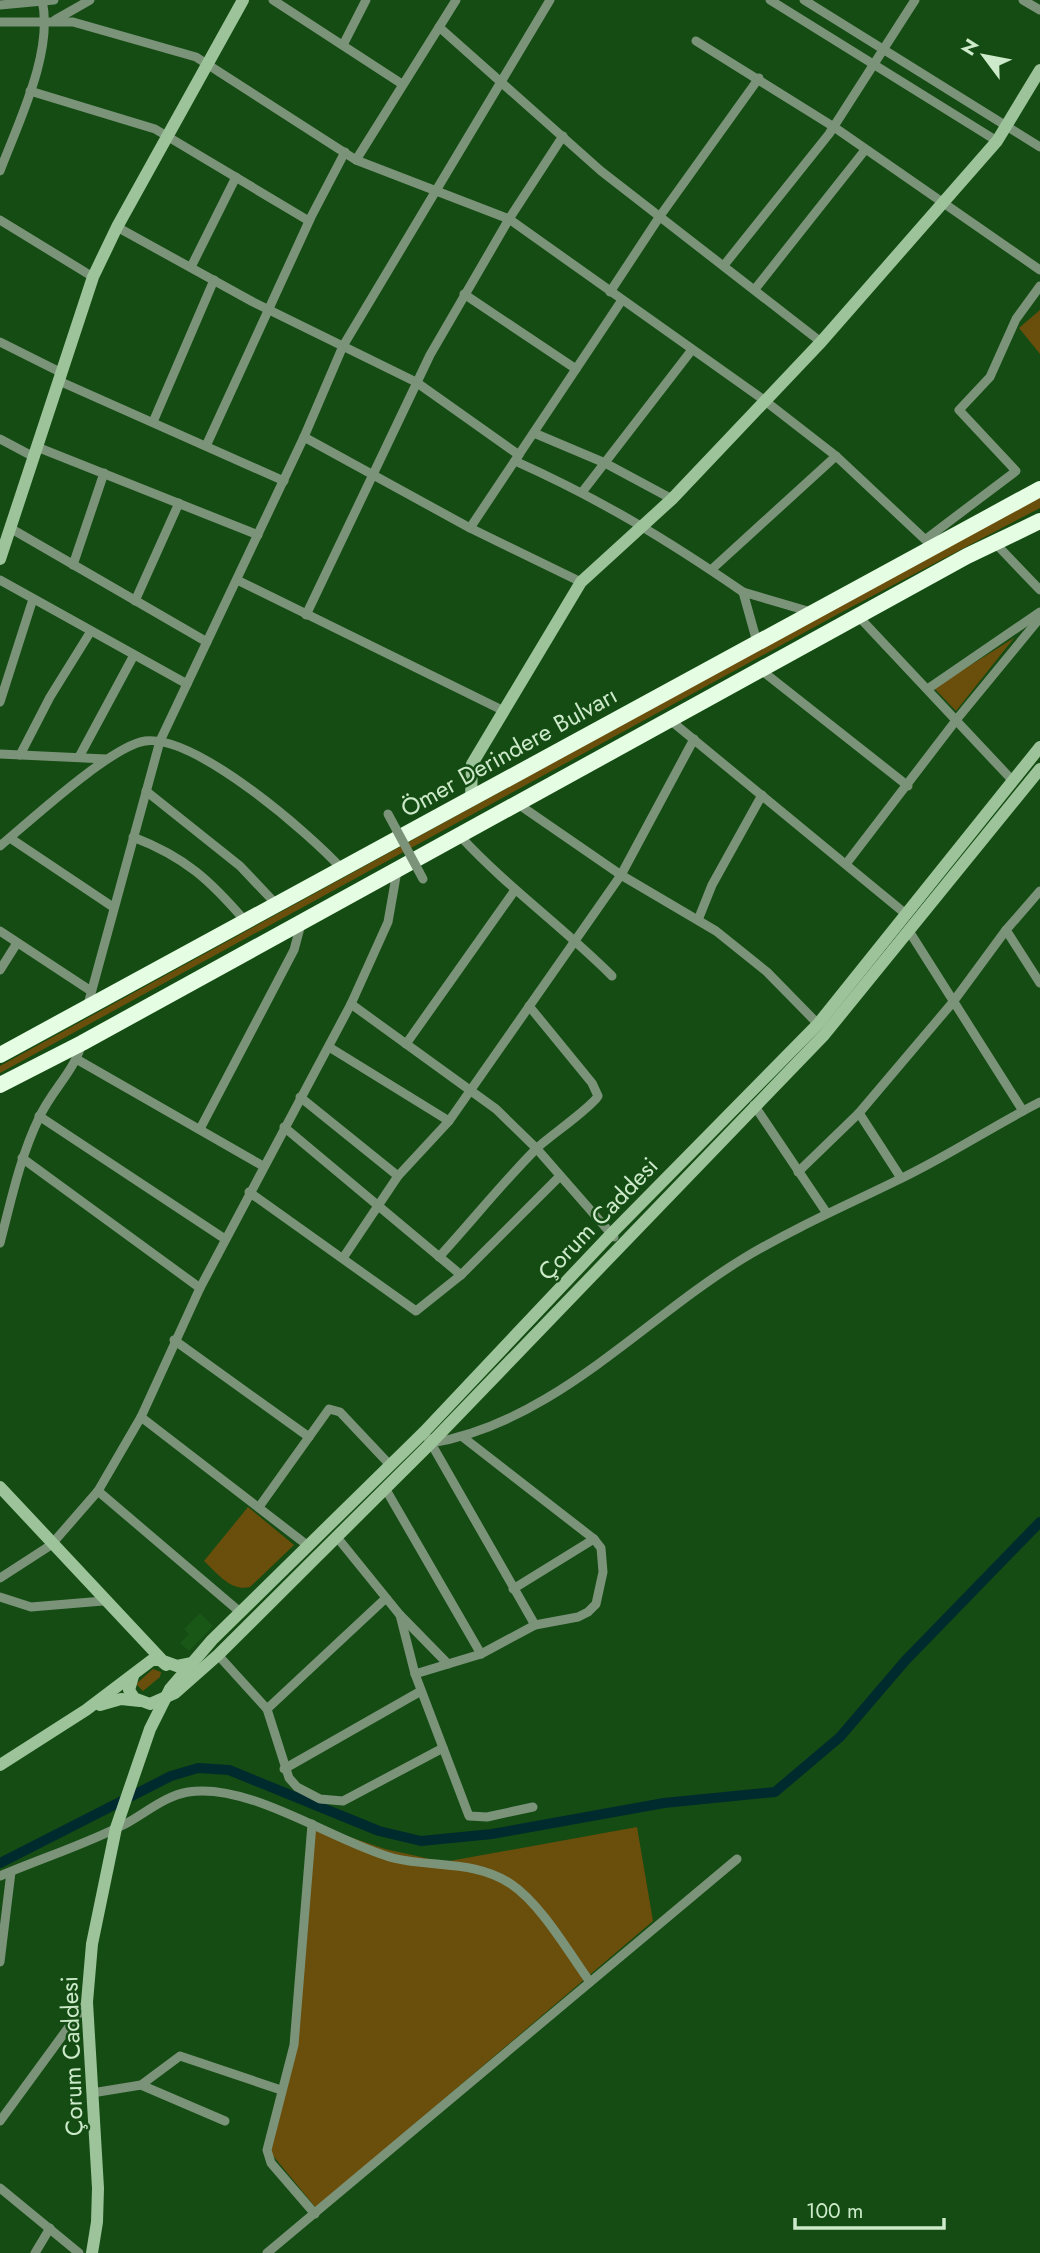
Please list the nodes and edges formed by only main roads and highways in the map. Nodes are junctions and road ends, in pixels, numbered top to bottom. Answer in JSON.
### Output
{"nodes":[{"id":1,"x":243,"y":0,"type":"edge"},
{"id":2,"x":1040,"y":71,"type":"edge"},
{"id":3,"x":1040,"y":489,"type":"edge"},
{"id":4,"x":1040,"y":521,"type":"edge"},
{"id":5,"x":6,"y":533,"type":"edge"},
{"id":6,"x":0,"y":559,"type":"edge"},
{"id":7,"x":1040,"y":747,"type":"edge"},
{"id":8,"x":1040,"y":769,"type":"edge"},
{"id":9,"x":471,"y":800,"type":"junction"},
{"id":10,"x":0,"y":1055,"type":"edge"},
{"id":11,"x":0,"y":1085,"type":"edge"},
{"id":12,"x":615,"y":1239,"type":"junction"},
{"id":13,"x":427,"y":1437,"type":"junction"},
{"id":14,"x":0,"y":1488,"type":"edge"},
{"id":15,"x":156,"y":1656,"type":"junction"},
{"id":16,"x":193,"y":1662,"type":"junction"},
{"id":17,"x":133,"y":1676,"type":"junction"},
{"id":18,"x":173,"y":1685,"type":"junction"},
{"id":19,"x":164,"y":1700,"type":"junction"},
{"id":20,"x":142,"y":1702,"type":"junction"},
{"id":21,"x":86,"y":1710,"type":"junction"},
{"id":22,"x":154,"y":1720,"type":"junction"},
{"id":23,"x":0,"y":1765,"type":"edge"},
{"id":24,"x":92,"y":2253,"type":"edge"}],
"edges":[{"from":1,"to":5,"type":"main road"},
{"from":2,"to":9,"type":"main road"},
{"from":3,"to":9,"type":"highway","name":"Ömer Derindere Bulvarı"},
{"from":4,"to":11,"type":"highway","name":"Ömer Derindere Bulvarı"},
{"from":5,"to":6,"type":"main road"},
{"from":7,"to":12,"type":"main road","name":"Çorum Caddesi"},
{"from":8,"to":12,"type":"main road","name":"Çorum Caddesi"},
{"from":9,"to":10,"type":"highway","name":"Ömer Derindere Bulvarı"},
{"from":12,"to":13,"type":"main road","name":"Çorum Caddesi"},
{"from":13,"to":16,"type":"main road","name":"Çorum Caddesi"},
{"from":13,"to":19,"type":"main road","name":"Çorum Caddesi"},
{"from":14,"to":15,"type":"main road"},
{"from":15,"to":16,"type":"main road"},
{"from":15,"to":17,"type":"main road"},
{"from":15,"to":18,"type":"main road"},
{"from":16,"to":18,"type":"main road","name":"Çorum Caddesi"},
{"from":17,"to":20,"type":"main road"},
{"from":17,"to":21,"type":"main road"},
{"from":18,"to":19,"type":"main road","name":"Çorum Caddesi"},
{"from":19,"to":20,"type":"main road"},
{"from":19,"to":22,"type":"main road","name":"Çorum Caddesi"},
{"from":20,"to":21,"type":"main road"},
{"from":20,"to":22,"type":"main road"},
{"from":21,"to":23,"type":"main road"},
{"from":22,"to":24,"type":"main road","name":"Çorum Caddesi"}]}
